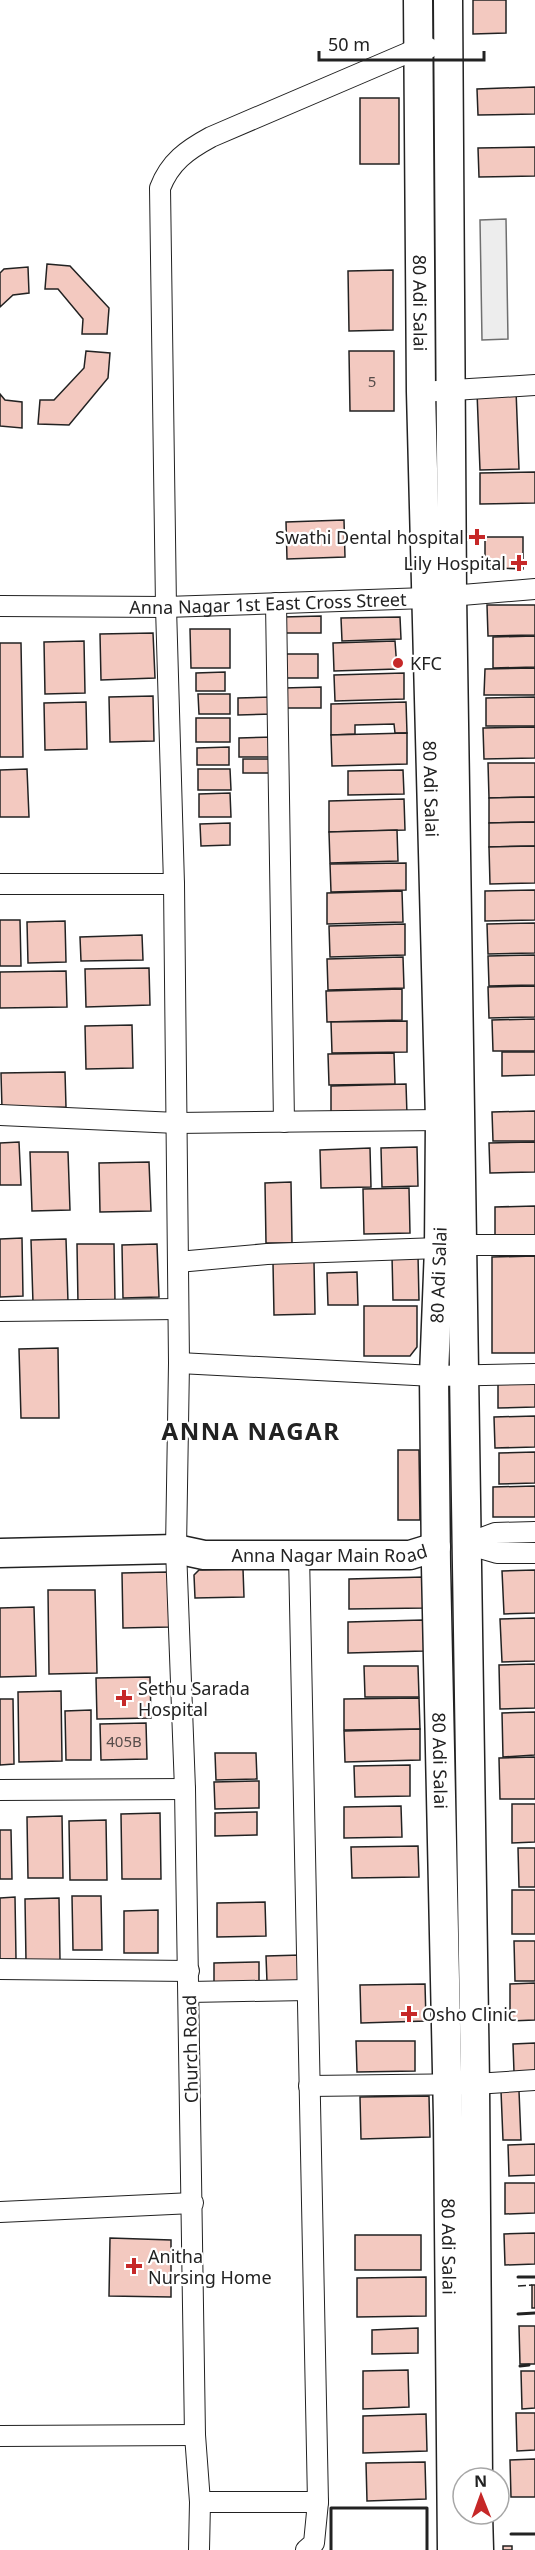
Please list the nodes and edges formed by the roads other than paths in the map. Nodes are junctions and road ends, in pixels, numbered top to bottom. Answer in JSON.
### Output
{"nodes":[{"id":1,"x":418,"y":0,"type":"edge"},
{"id":2,"x":448,"y":0,"type":"edge"},
{"id":3,"x":419,"y":48,"type":"junction"},
{"id":4,"x":449,"y":48,"type":"junction"},
{"id":5,"x":535,"y":385,"type":"edge"},
{"id":6,"x":450,"y":390,"type":"junction"},
{"id":7,"x":421,"y":392,"type":"junction"},
{"id":8,"x":535,"y":590,"type":"edge"},
{"id":9,"x":439,"y":596,"type":"junction"},
{"id":10,"x":276,"y":603,"type":"junction"},
{"id":11,"x":0,"y":606,"type":"edge"},
{"id":12,"x":166,"y":607,"type":"junction"},
{"id":13,"x":0,"y":884,"type":"edge"},
{"id":14,"x":174,"y":884,"type":"junction"},
{"id":15,"x":0,"y":1115,"type":"edge"},
{"id":16,"x":440,"y":1120,"type":"junction"},
{"id":17,"x":284,"y":1122,"type":"junction"},
{"id":18,"x":177,"y":1123,"type":"junction"},
{"id":19,"x":535,"y":1245,"type":"edge"},
{"id":20,"x":451,"y":1247,"type":"junction"},
{"id":21,"x":178,"y":1262,"type":"junction"},
{"id":22,"x":178,"y":1309,"type":"junction"},
{"id":23,"x":0,"y":1311,"type":"edge"},
{"id":24,"x":179,"y":1364,"type":"junction"},
{"id":25,"x":535,"y":1374,"type":"edge"},
{"id":26,"x":434,"y":1376,"type":"junction"},
{"id":27,"x":463,"y":1376,"type":"junction"},
{"id":28,"x":535,"y":1532,"type":"edge"},
{"id":29,"x":466,"y":1544,"type":"junction"},
{"id":30,"x":436,"y":1547,"type":"junction"},
{"id":31,"x":176,"y":1549,"type":"junction"},
{"id":32,"x":0,"y":1553,"type":"edge"},
{"id":33,"x":535,"y":1553,"type":"edge"},
{"id":34,"x":299,"y":1554,"type":"junction"},
{"id":35,"x":0,"y":1790,"type":"edge"},
{"id":36,"x":185,"y":1790,"type":"junction"},
{"id":37,"x":0,"y":1969,"type":"edge"},
{"id":38,"x":189,"y":1971,"type":"junction"},
{"id":39,"x":307,"y":1990,"type":"junction"},
{"id":40,"x":189,"y":1992,"type":"junction"},
{"id":41,"x":535,"y":2080,"type":"edge"},
{"id":42,"x":476,"y":2084,"type":"junction"},
{"id":43,"x":447,"y":2085,"type":"junction"},
{"id":44,"x":309,"y":2086,"type":"junction"},
{"id":45,"x":193,"y":2203,"type":"junction"},
{"id":46,"x":0,"y":2212,"type":"edge"},
{"id":47,"x":195,"y":2435,"type":"junction"},
{"id":48,"x":0,"y":2436,"type":"edge"},
{"id":49,"x":478,"y":2466,"type":"edge"},
{"id":50,"x":200,"y":2502,"type":"junction"},
{"id":51,"x":318,"y":2502,"type":"junction"},
{"id":52,"x":478,"y":2526,"type":"edge"},
{"id":53,"x":199,"y":2550,"type":"edge"},
{"id":54,"x":306,"y":2550,"type":"edge"},
{"id":55,"x":452,"y":2550,"type":"edge"},
{"id":56,"x":478,"y":2550,"type":"edge"}],
"edges":[{"from":1,"to":3,"type":"main road","name":"80 Adi Salai"},
{"from":2,"to":4,"type":"main road","name":"80 Adi Salai"},
{"from":3,"to":4,"type":"street"},
{"from":3,"to":7,"type":"main road","name":"80 Adi Salai"},
{"from":3,"to":12,"type":"street","name":"Church Road"},
{"from":4,"to":6,"type":"main road","name":"80 Adi Salai"},
{"from":5,"to":6,"type":"street"},
{"from":6,"to":7,"type":"street"},
{"from":6,"to":9,"type":"main road","name":"80 Adi Salai"},
{"from":7,"to":9,"type":"main road","name":"80 Adi Salai"},
{"from":8,"to":9,"type":"street","name":"Anna Nagar 1st East Cross Street"},
{"from":9,"to":10,"type":"street","name":"Anna Nagar 1st East Cross Street"},
{"from":9,"to":16,"type":"main road","name":"80 Adi Salai"},
{"from":9,"to":20,"type":"main road","name":"80 Adi Salai"},
{"from":10,"to":12,"type":"street","name":"Anna Nagar 1st East Cross Street"},
{"from":10,"to":17,"type":"street"},
{"from":11,"to":12,"type":"street","name":"Anna Nagar 1st East Cross Street"},
{"from":12,"to":14,"type":"street","name":"Church Road"},
{"from":13,"to":14,"type":"street"},
{"from":14,"to":18,"type":"street","name":"Church Road"},
{"from":15,"to":18,"type":"street"},
{"from":16,"to":17,"type":"street"},
{"from":16,"to":20,"type":"main road","name":"80 Adi Salai"},
{"from":17,"to":18,"type":"street"},
{"from":18,"to":21,"type":"street","name":"Church Road"},
{"from":19,"to":20,"type":"street"},
{"from":20,"to":21,"type":"street"},
{"from":20,"to":26,"type":"main road","name":"80 Adi Salai"},
{"from":20,"to":27,"type":"main road","name":"80 Adi Salai"},
{"from":21,"to":22,"type":"street","name":"Church Road"},
{"from":22,"to":23,"type":"street"},
{"from":22,"to":24,"type":"street","name":"Church Road"},
{"from":24,"to":26,"type":"street"},
{"from":24,"to":31,"type":"street","name":"Church Road"},
{"from":25,"to":27,"type":"street"},
{"from":26,"to":27,"type":"street"},
{"from":26,"to":30,"type":"main road","name":"80 Adi Salai"},
{"from":27,"to":29,"type":"main road","name":"80 Adi Salai"},
{"from":28,"to":29,"type":"street"},
{"from":29,"to":30,"type":"street"},
{"from":29,"to":33,"type":"street"},
{"from":29,"to":42,"type":"main road","name":"80 Adi Salai"},
{"from":30,"to":31,"type":"main road","name":"Anna Nagar Main Road"},
{"from":30,"to":34,"type":"main road","name":"Anna Nagar Main Road"},
{"from":30,"to":43,"type":"main road","name":"80 Adi Salai"},
{"from":31,"to":32,"type":"main road","name":"Anna Nagar Main Road"},
{"from":31,"to":34,"type":"main road","name":"Anna Nagar Main Road"},
{"from":31,"to":36,"type":"street","name":"Church Road"},
{"from":34,"to":39,"type":"street"},
{"from":35,"to":36,"type":"street"},
{"from":36,"to":38,"type":"street","name":"Church Road"},
{"from":37,"to":38,"type":"street"},
{"from":38,"to":40,"type":"street","name":"Church Road"},
{"from":39,"to":40,"type":"street"},
{"from":39,"to":44,"type":"street"},
{"from":40,"to":45,"type":"street","name":"Church Road"},
{"from":41,"to":42,"type":"street"},
{"from":42,"to":43,"type":"street"},
{"from":42,"to":49,"type":"main road","name":"80 Adi Salai"},
{"from":43,"to":44,"type":"street"},
{"from":43,"to":55,"type":"main road","name":"80 Adi Salai"},
{"from":44,"to":51,"type":"street"},
{"from":45,"to":46,"type":"street"},
{"from":45,"to":47,"type":"street","name":"Church Road"},
{"from":47,"to":48,"type":"street"},
{"from":47,"to":50,"type":"street","name":"Church Road"},
{"from":50,"to":51,"type":"street"},
{"from":50,"to":53,"type":"street","name":"Church Road"},
{"from":51,"to":54,"type":"street"},
{"from":52,"to":56,"type":"main road"}]}
